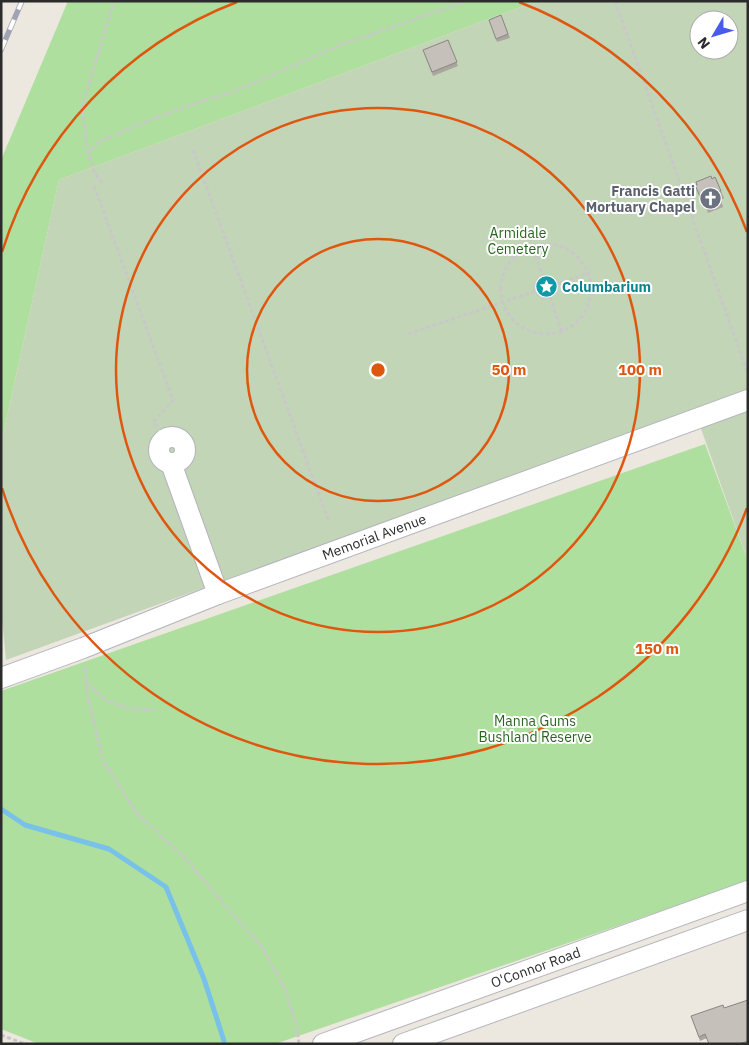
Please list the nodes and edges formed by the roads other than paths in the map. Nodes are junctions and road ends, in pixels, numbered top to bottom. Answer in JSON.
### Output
{"nodes":[{"id":1,"x":748,"y":400,"type":"edge"},
{"id":2,"x":166,"y":439,"type":"road end"},
{"id":3,"x":218,"y":594,"type":"junction"},
{"id":4,"x":1,"y":678,"type":"edge"},
{"id":5,"x":748,"y":891,"type":"edge"},
{"id":6,"x":748,"y":920,"type":"edge"},
{"id":7,"x":323,"y":1044,"type":"edge"},
{"id":8,"x":403,"y":1044,"type":"edge"}],
"edges":[{"from":1,"to":3,"type":"street","name":"Memorial Avenue"},
{"from":2,"to":3,"type":"street"},
{"from":3,"to":4,"type":"street","name":"Memorial Avenue"},
{"from":5,"to":7,"type":"street","name":"O'Connor Road"},
{"from":6,"to":8,"type":"street","name":"O'Connor Road"}]}
